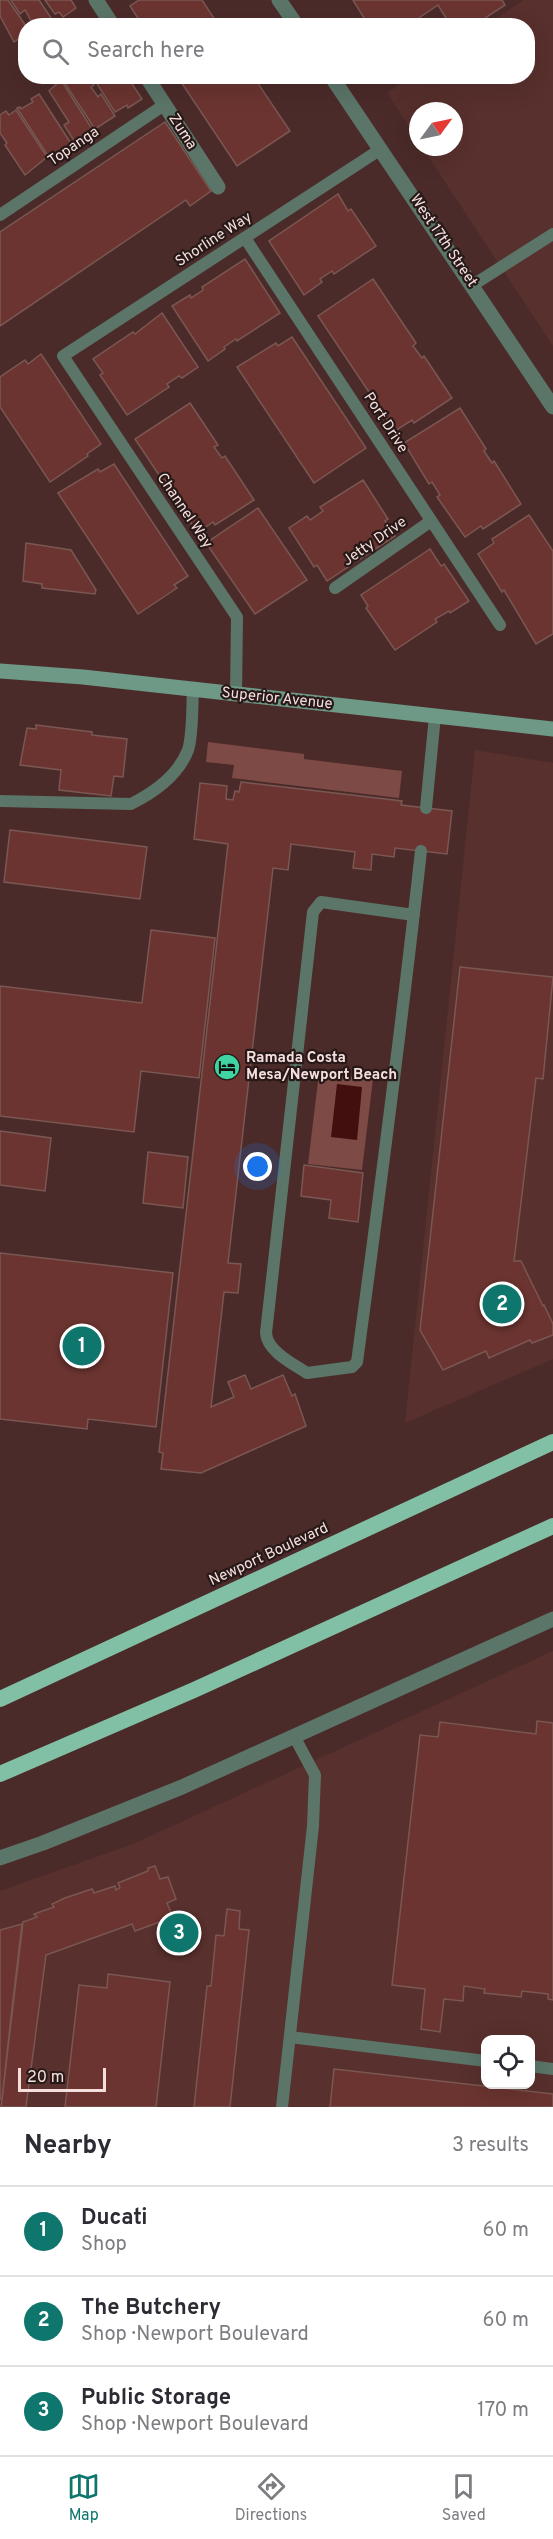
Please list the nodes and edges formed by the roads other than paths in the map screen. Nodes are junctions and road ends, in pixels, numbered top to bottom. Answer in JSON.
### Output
{"nodes":[{"id":1,"x":96,"y":0,"type":"edge"},
{"id":2,"x":279,"y":0,"type":"edge"},
{"id":3,"x":108,"y":18,"type":"edge"},
{"id":4,"x":291,"y":18,"type":"edge"},
{"id":5,"x":151,"y":84,"type":"edge"},
{"id":6,"x":336,"y":84,"type":"edge"},
{"id":7,"x":164,"y":105,"type":"junction"},
{"id":8,"x":381,"y":149,"type":"junction"},
{"id":9,"x":218,"y":187,"type":"dead end"},
{"id":10,"x":0,"y":215,"type":"edge"},
{"id":11,"x":553,"y":234,"type":"edge"},
{"id":12,"x":245,"y":238,"type":"junction"},
{"id":13,"x":473,"y":285,"type":"junction"},
{"id":14,"x":63,"y":356,"type":"joint"},
{"id":15,"x":553,"y":407,"type":"edge"},
{"id":16,"x":431,"y":521,"type":"junction"},
{"id":17,"x":335,"y":588,"type":"dead end"},
{"id":18,"x":500,"y":625,"type":"dead end"},
{"id":19,"x":0,"y":671,"type":"edge"},
{"id":20,"x":193,"y":689,"type":"junction"},
{"id":21,"x":236,"y":694,"type":"junction"},
{"id":22,"x":435,"y":716,"type":"junction"},
{"id":23,"x":553,"y":729,"type":"edge"},
{"id":24,"x":0,"y":801,"type":"edge"},
{"id":25,"x":426,"y":808,"type":"dead end"},
{"id":26,"x":422,"y":851,"type":"dead end"},
{"id":27,"x":414,"y":915,"type":"junction"},
{"id":28,"x":553,"y":1442,"type":"edge"},
{"id":29,"x":553,"y":1526,"type":"edge"},
{"id":30,"x":553,"y":1619,"type":"edge"},
{"id":31,"x":0,"y":1699,"type":"edge"},
{"id":32,"x":294,"y":1736,"type":"junction"},
{"id":33,"x":0,"y":1774,"type":"edge"},
{"id":34,"x":0,"y":1858,"type":"edge"},
{"id":35,"x":290,"y":2037,"type":"junction"},
{"id":36,"x":481,"y":2060,"type":"edge"},
{"id":37,"x":535,"y":2067,"type":"edge"},
{"id":38,"x":553,"y":2069,"type":"edge"},
{"id":39,"x":282,"y":2107,"type":"edge"}],
"edges":[{"from":1,"to":3,"type":"street"},
{"from":2,"to":4,"type":"street"},
{"from":5,"to":7,"type":"street","name":"Zuma"},
{"from":6,"to":8,"type":"street","name":"West 17th Street"},
{"from":7,"to":9,"type":"street","name":"Zuma"},
{"from":7,"to":10,"type":"lane","name":"Topanga"},
{"from":8,"to":12,"type":"lane","name":"Shorline Way"},
{"from":8,"to":13,"type":"street","name":"West 17th Street"},
{"from":11,"to":13,"type":"lane"},
{"from":12,"to":14,"type":"lane","name":"Shorline Way"},
{"from":12,"to":16,"type":"lane","name":"Port Drive"},
{"from":13,"to":15,"type":"street","name":"West 17th Street"},
{"from":14,"to":21,"type":"lane","name":"Channel Way"},
{"from":16,"to":17,"type":"lane","name":"Jetty Drive"},
{"from":16,"to":18,"type":"lane","name":"Port Drive"},
{"from":19,"to":20,"type":"main road","name":"Superior Avenue"},
{"from":20,"to":21,"type":"main road","name":"Superior Avenue"},
{"from":20,"to":24,"type":"lane"},
{"from":21,"to":22,"type":"main road","name":"Superior Avenue"},
{"from":22,"to":23,"type":"main road","name":"Superior Avenue"},
{"from":22,"to":25,"type":"lane"},
{"from":26,"to":27,"type":"lane"},
{"from":27,"to":27,"type":"lane"},
{"from":28,"to":31,"type":"highway","name":"Newport Boulevard"},
{"from":29,"to":33,"type":"highway"},
{"from":30,"to":32,"type":"street"},
{"from":32,"to":34,"type":"street"},
{"from":32,"to":35,"type":"lane"},
{"from":35,"to":36,"type":"lane"},
{"from":35,"to":39,"type":"lane"},
{"from":37,"to":38,"type":"lane"}]}
